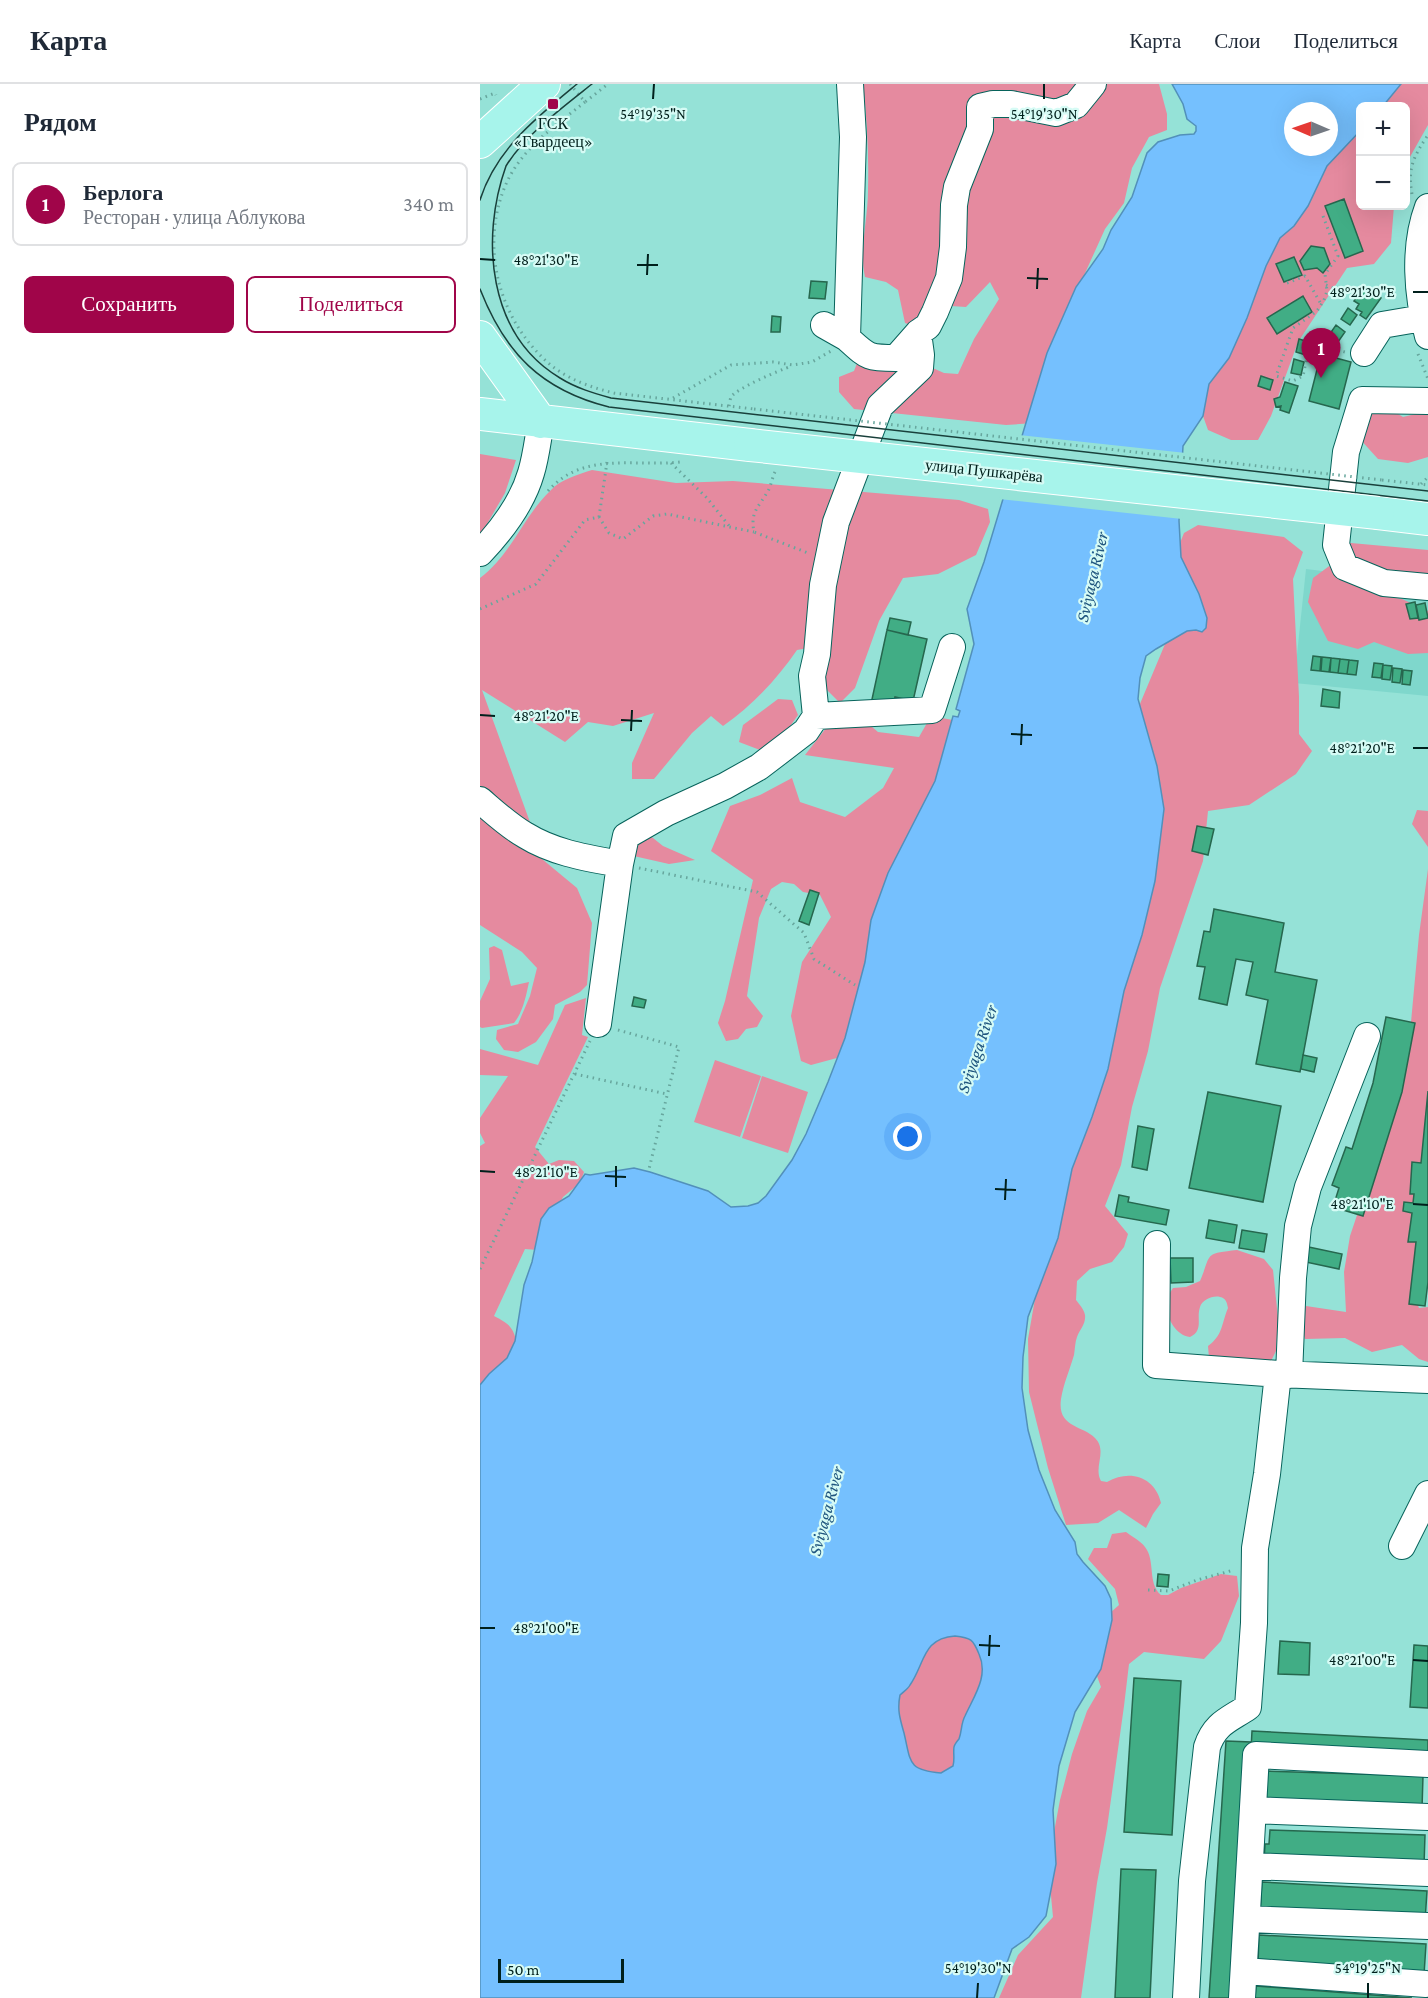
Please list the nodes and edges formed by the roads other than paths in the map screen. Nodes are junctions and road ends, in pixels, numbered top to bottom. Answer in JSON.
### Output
{"nodes":[{"id":1,"x":850,"y":84,"type":"edge"},
{"id":2,"x":1093,"y":84,"type":"edge"},
{"id":3,"x":536,"y":86,"type":"edge"},
{"id":4,"x":981,"y":96,"type":"edge"},
{"id":5,"x":481,"y":138,"type":"edge"},
{"id":6,"x":1428,"y":207,"type":"edge"},
{"id":7,"x":824,"y":326,"type":"dead end"},
{"id":8,"x":1426,"y":327,"type":"edge"},
{"id":9,"x":918,"y":333,"type":"junction"},
{"id":10,"x":480,"y":337,"type":"edge"},
{"id":11,"x":847,"y":338,"type":"junction"},
{"id":12,"x":1364,"y":352,"type":"road end"},
{"id":13,"x":1428,"y":401,"type":"edge"},
{"id":14,"x":480,"y":414,"type":"edge"},
{"id":15,"x":541,"y":422,"type":"junction"},
{"id":16,"x":1428,"y":519,"type":"edge"},
{"id":17,"x":480,"y":552,"type":"edge"},
{"id":18,"x":1428,"y":587,"type":"edge"},
{"id":19,"x":951,"y":647,"type":"dead end"},
{"id":20,"x":816,"y":716,"type":"junction"},
{"id":21,"x":480,"y":800,"type":"edge"},
{"id":22,"x":620,"y":864,"type":"junction"},
{"id":23,"x":598,"y":1024,"type":"road end"},
{"id":24,"x":1367,"y":1036,"type":"dead end"},
{"id":25,"x":1157,"y":1244,"type":"dead end"},
{"id":26,"x":1283,"y":1374,"type":"junction"},
{"id":27,"x":1428,"y":1380,"type":"edge"},
{"id":28,"x":1428,"y":1494,"type":"edge"},
{"id":29,"x":1402,"y":1546,"type":"dead end"},
{"id":30,"x":1428,"y":1764,"type":"edge"},
{"id":31,"x":1253,"y":1810,"type":"junction"},
{"id":32,"x":1428,"y":1816,"type":"edge"},
{"id":33,"x":1250,"y":1866,"type":"junction"},
{"id":34,"x":1428,"y":1873,"type":"edge"},
{"id":35,"x":1247,"y":1919,"type":"junction"},
{"id":36,"x":1428,"y":1926,"type":"edge"},
{"id":37,"x":1244,"y":1971,"type":"junction"},
{"id":38,"x":1426,"y":1986,"type":"edge"},
{"id":39,"x":1186,"y":1998,"type":"edge"},
{"id":40,"x":1242,"y":1998,"type":"edge"}],
"edges":[{"from":1,"to":11,"type":"street"},
{"from":2,"to":4,"type":"street"},
{"from":3,"to":5,"type":"main road"},
{"from":4,"to":9,"type":"street"},
{"from":6,"to":8,"type":"street"},
{"from":7,"to":11,"type":"street"},
{"from":8,"to":12,"type":"street"},
{"from":9,"to":11,"type":"street"},
{"from":9,"to":20,"type":"street"},
{"from":10,"to":15,"type":"main road"},
{"from":13,"to":18,"type":"street"},
{"from":14,"to":15,"type":"main road","name":"улица Пушкарёва"},
{"from":15,"to":16,"type":"main road","name":"улица Пушкарёва","bridge":true},
{"from":15,"to":17,"type":"street"},
{"from":19,"to":20,"type":"street"},
{"from":20,"to":22,"type":"street"},
{"from":21,"to":22,"type":"street"},
{"from":22,"to":23,"type":"street"},
{"from":24,"to":26,"type":"street"},
{"from":25,"to":26,"type":"street"},
{"from":26,"to":27,"type":"street"},
{"from":26,"to":39,"type":"street"},
{"from":28,"to":29,"type":"street"},
{"from":30,"to":31,"type":"street"},
{"from":31,"to":32,"type":"street"},
{"from":31,"to":33,"type":"street"},
{"from":33,"to":34,"type":"street"},
{"from":33,"to":35,"type":"street"},
{"from":35,"to":36,"type":"street"},
{"from":35,"to":37,"type":"street"},
{"from":37,"to":38,"type":"street"},
{"from":37,"to":40,"type":"street"}]}
